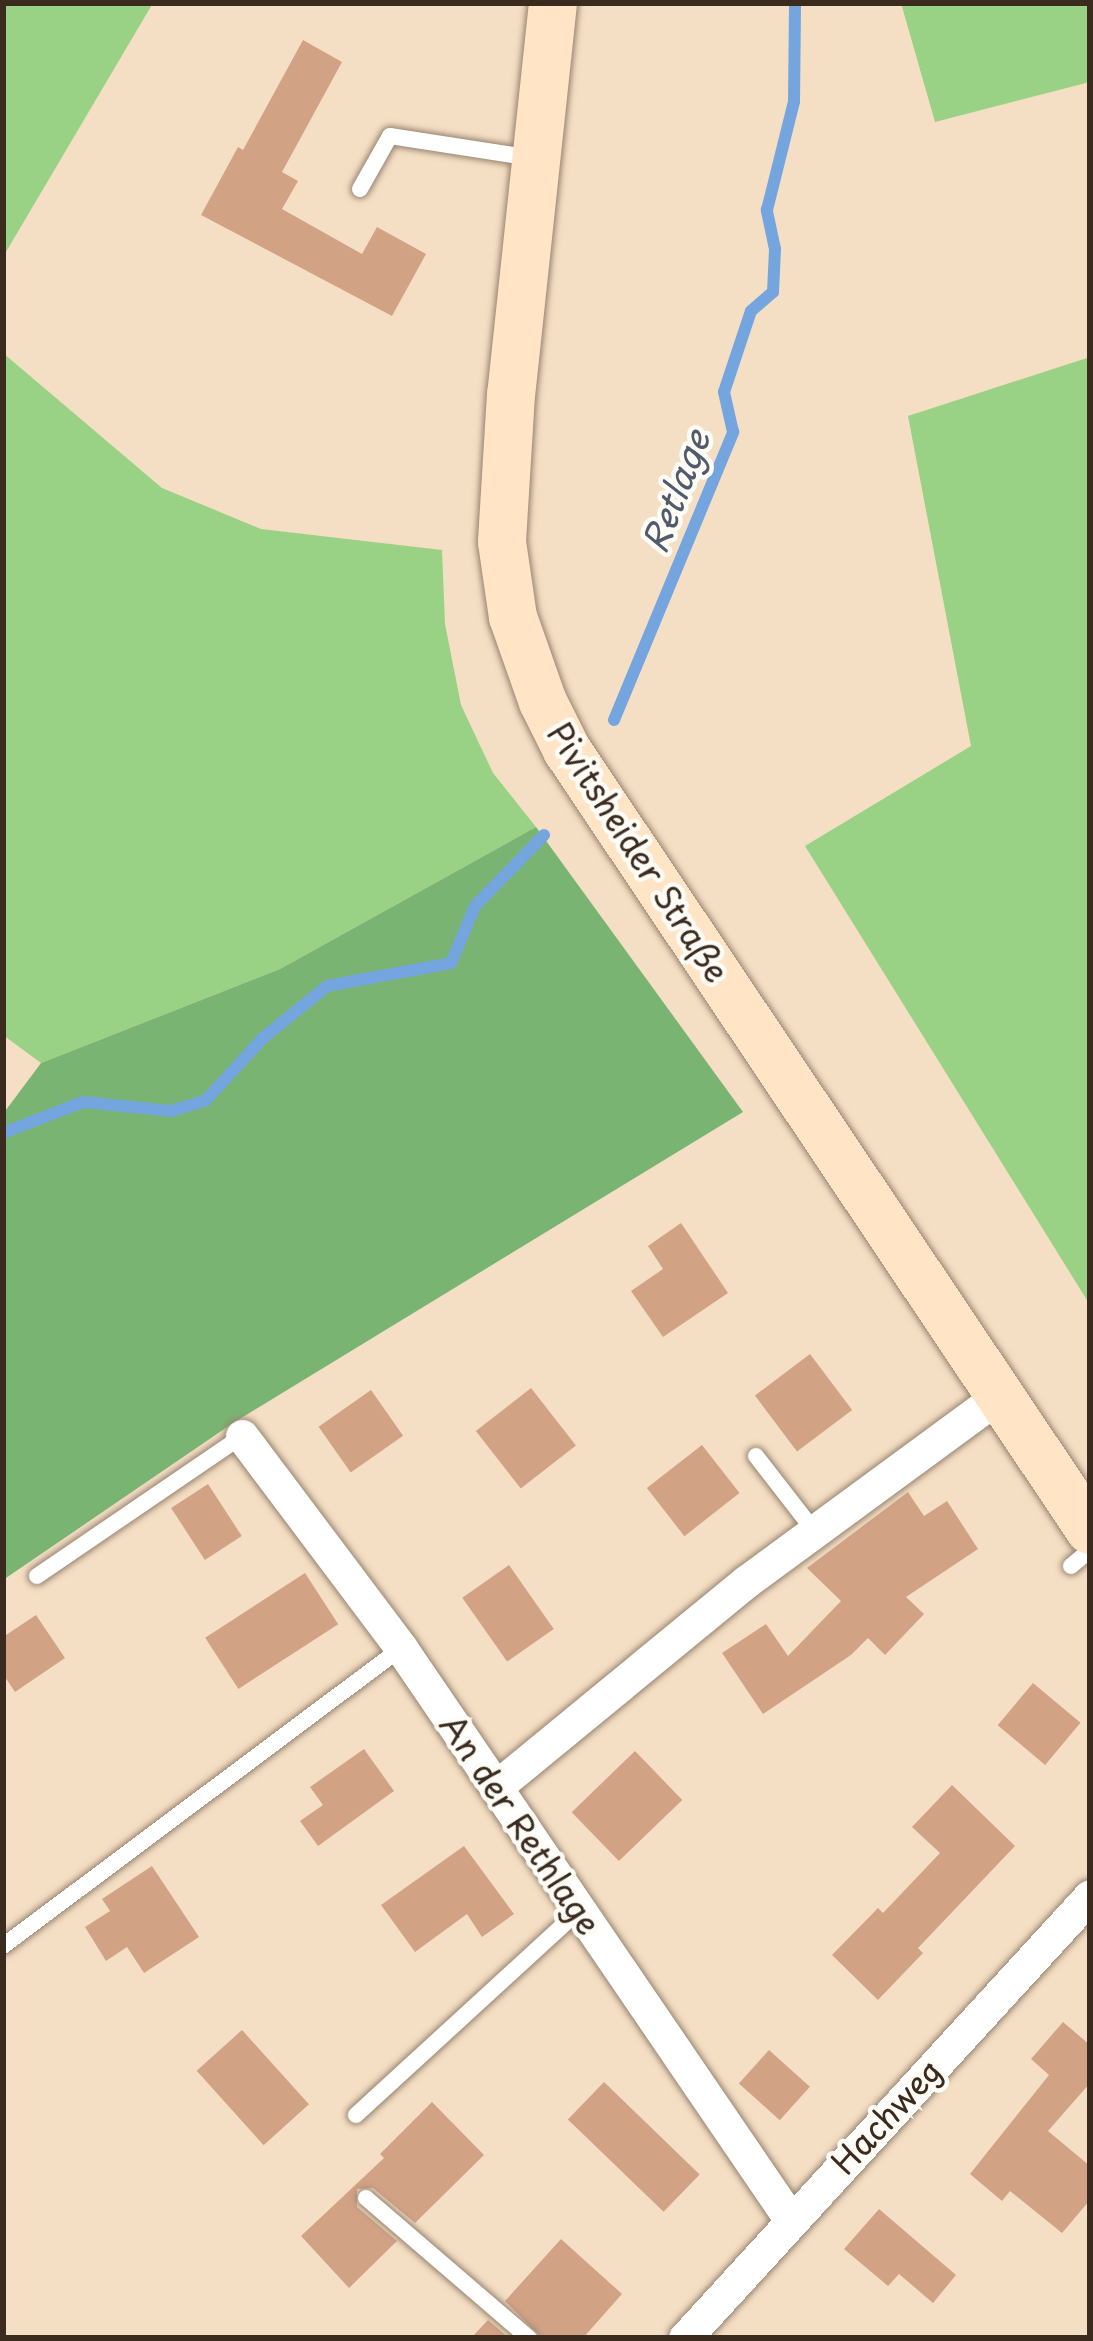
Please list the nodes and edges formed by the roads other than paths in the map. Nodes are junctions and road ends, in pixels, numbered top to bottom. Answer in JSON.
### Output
{"nodes":[{"id":1,"x":553,"y":3,"type":"edge"},
{"id":2,"x":538,"y":159,"type":"junction"},
{"id":3,"x":360,"y":189,"type":"dead end"},
{"id":4,"x":1000,"y":1395,"type":"junction"},
{"id":5,"x":242,"y":1436,"type":"joint"},
{"id":6,"x":756,"y":1456,"type":"dead end"},
{"id":7,"x":815,"y":1532,"type":"junction"},
{"id":8,"x":1081,"y":1548,"type":"edge"},
{"id":9,"x":1090,"y":1550,"type":"edge"},
{"id":10,"x":37,"y":1576,"type":"dead end"},
{"id":11,"x":400,"y":1648,"type":"junction"},
{"id":12,"x":496,"y":1787,"type":"junction"},
{"id":13,"x":1090,"y":1896,"type":"edge"},
{"id":14,"x":580,"y":1910,"type":"junction"},
{"id":15,"x":3,"y":1946,"type":"edge"},
{"id":16,"x":356,"y":2114,"type":"dead end"},
{"id":17,"x":367,"y":2198,"type":"dead end"},
{"id":18,"x":790,"y":2219,"type":"junction"},
{"id":19,"x":529,"y":2338,"type":"edge"},
{"id":20,"x":686,"y":2338,"type":"edge"}],
"edges":[{"from":1,"to":2,"type":"main road","name":"Pivitsheider Straße"},
{"from":2,"to":3,"type":"lane"},
{"from":2,"to":4,"type":"main road","name":"Pivitsheider Straße"},
{"from":4,"to":7,"type":"street"},
{"from":4,"to":8,"type":"main road","name":"Pivitsheider Straße"},
{"from":5,"to":10,"type":"lane"},
{"from":5,"to":11,"type":"street","name":"An der Rethlage"},
{"from":6,"to":7,"type":"lane"},
{"from":7,"to":12,"type":"street"},
{"from":8,"to":9,"type":"lane"},
{"from":11,"to":12,"type":"street","name":"An der Rethlage"},
{"from":11,"to":15,"type":"lane"},
{"from":12,"to":14,"type":"street","name":"An der Rethlage"},
{"from":13,"to":18,"type":"street","name":"Hachweg"},
{"from":14,"to":16,"type":"lane"},
{"from":14,"to":18,"type":"street","name":"An der Rethlage"},
{"from":17,"to":19,"type":"lane"},
{"from":18,"to":20,"type":"street","name":"Hachweg"}]}
